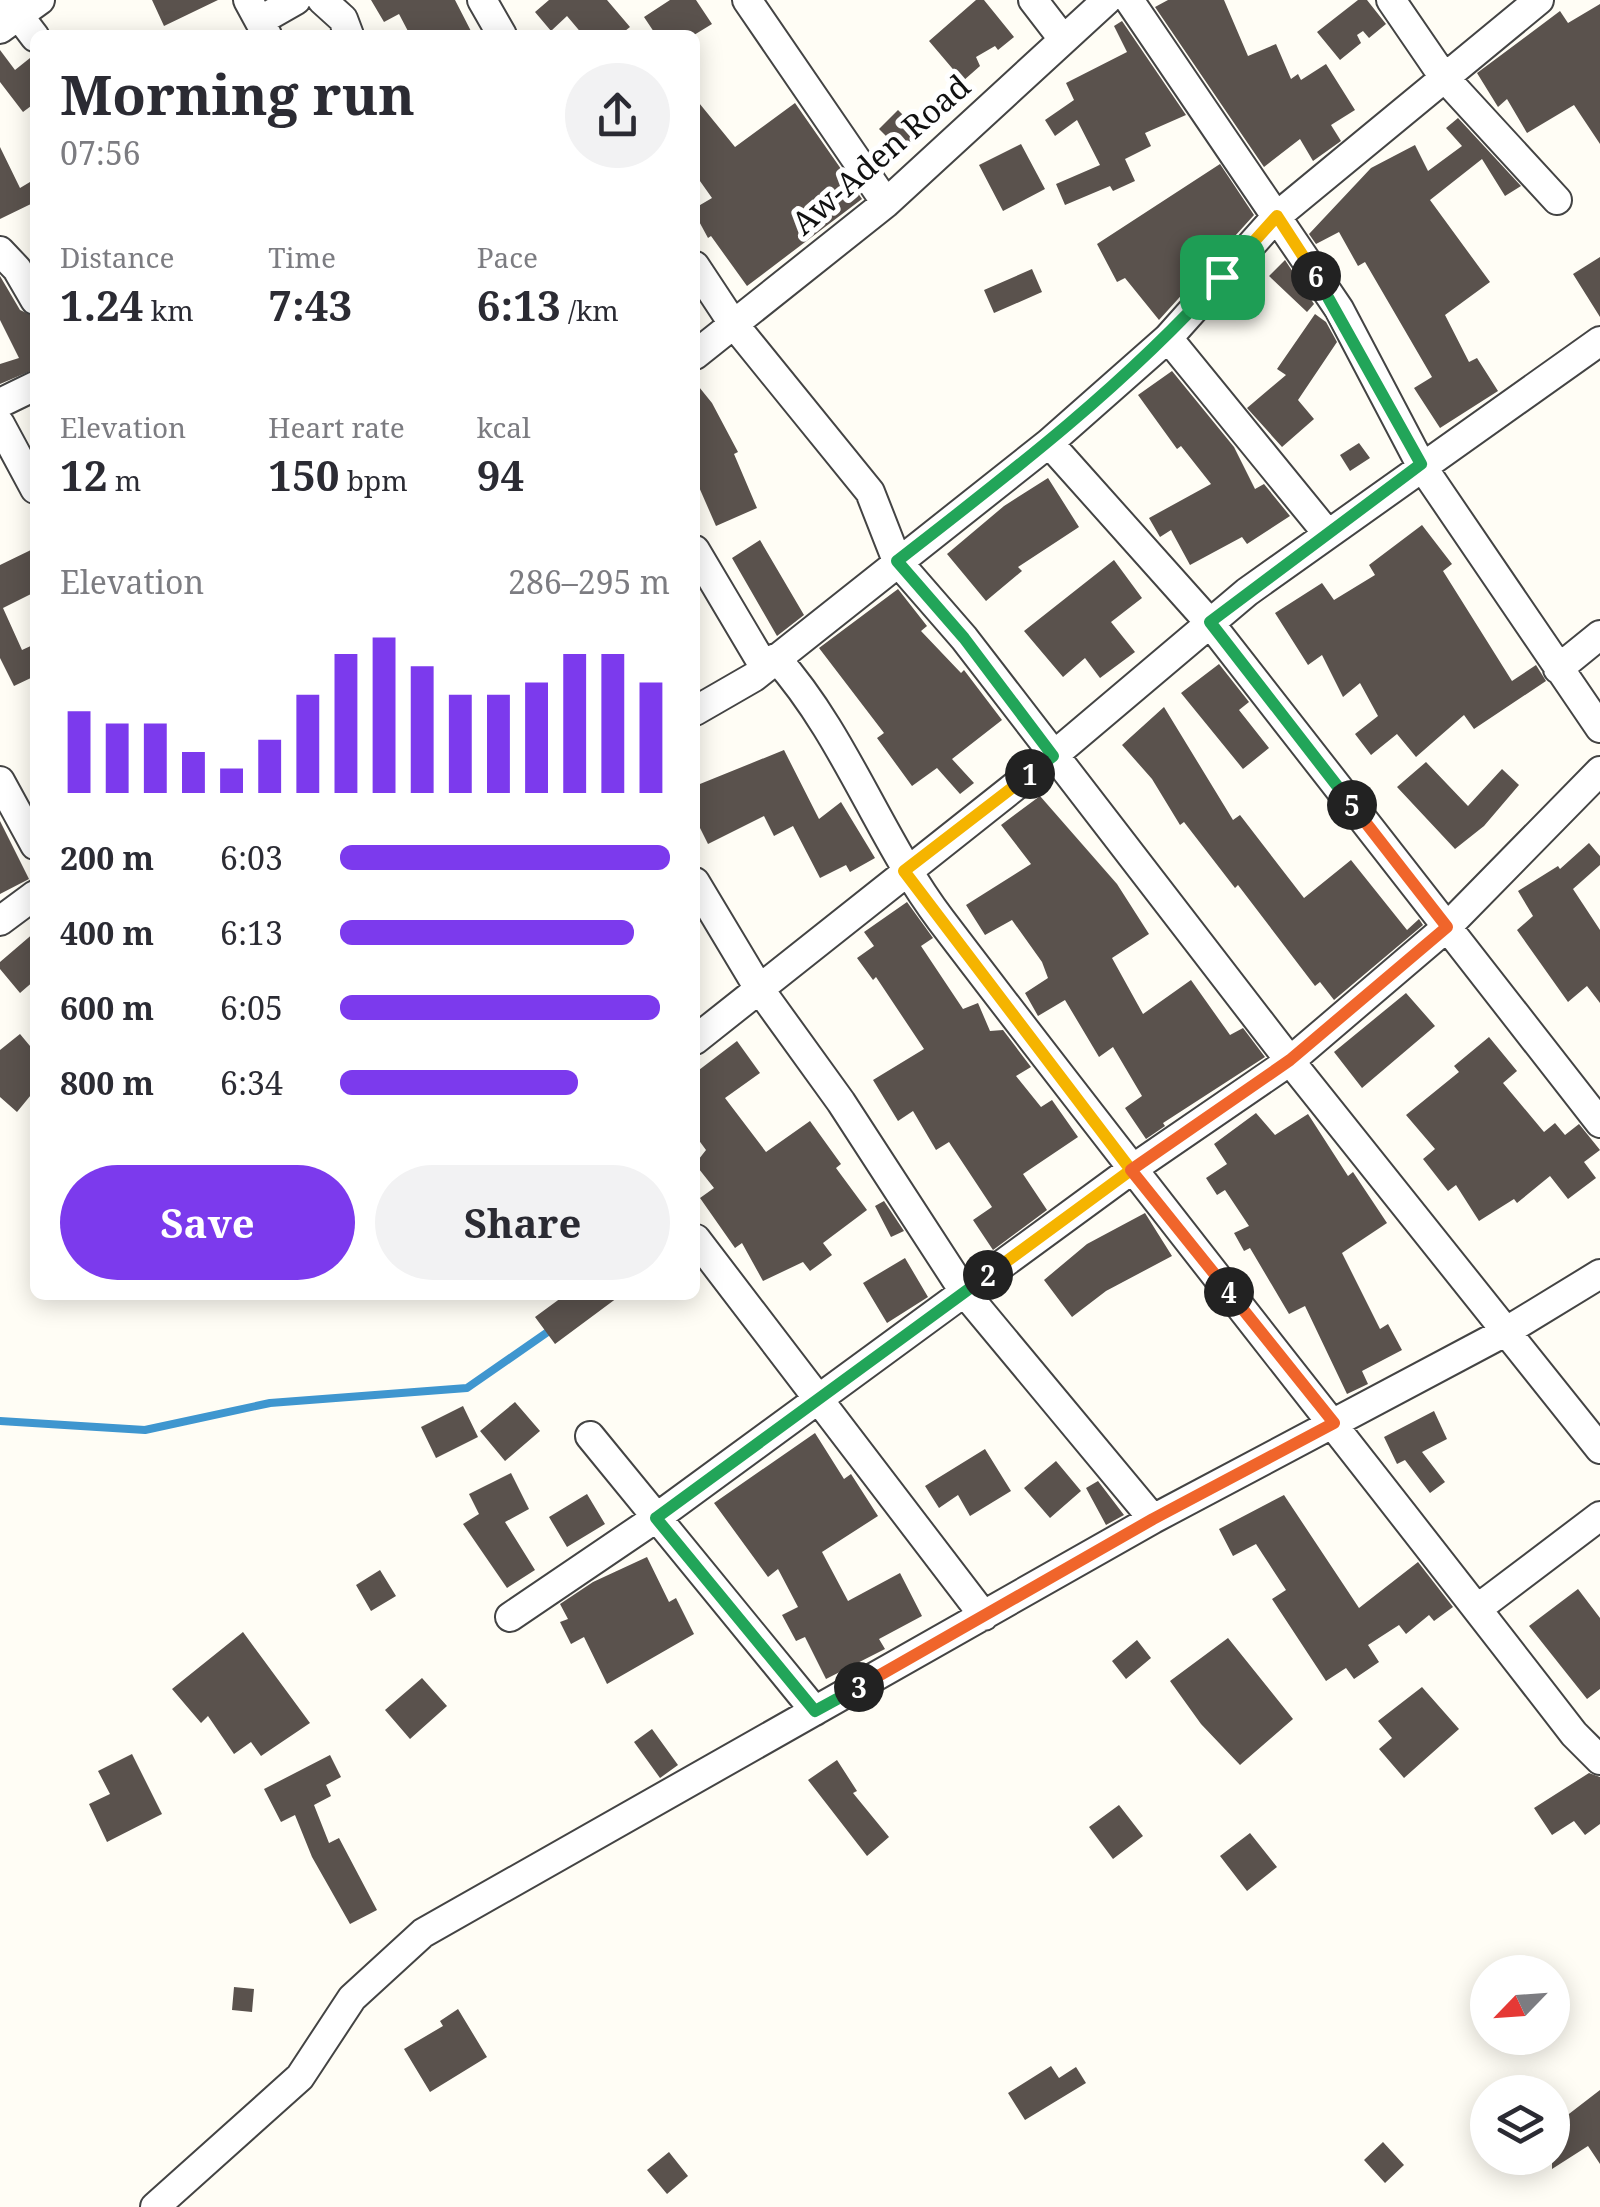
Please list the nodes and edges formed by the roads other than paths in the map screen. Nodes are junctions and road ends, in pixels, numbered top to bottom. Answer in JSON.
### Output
{"nodes":[{"id":1,"x":296,"y":0,"type":"edge"},
{"id":2,"x":322,"y":0,"type":"edge"},
{"id":3,"x":482,"y":0,"type":"edge"},
{"id":4,"x":747,"y":0,"type":"edge"},
{"id":5,"x":1032,"y":0,"type":"edge"},
{"id":6,"x":1108,"y":0,"type":"edge"},
{"id":7,"x":1129,"y":0,"type":"edge"},
{"id":8,"x":1391,"y":0,"type":"edge"},
{"id":9,"x":1539,"y":0,"type":"edge"},
{"id":10,"x":259,"y":18,"type":"edge"},
{"id":11,"x":347,"y":30,"type":"edge"},
{"id":12,"x":499,"y":30,"type":"edge"},
{"id":13,"x":1063,"y":39,"type":"junction"},
{"id":14,"x":1443,"y":76,"type":"junction"},
{"id":15,"x":1558,"y":200,"type":"dead end"},
{"id":16,"x":886,"y":203,"type":"junction"},
{"id":17,"x":1277,"y":216,"type":"junction"},
{"id":18,"x":0,"y":252,"type":"edge"},
{"id":19,"x":700,"y":274,"type":"edge"},
{"id":20,"x":30,"y":291,"type":"edge"},
{"id":21,"x":732,"y":322,"type":"junction"},
{"id":22,"x":1168,"y":338,"type":"junction"},
{"id":23,"x":1600,"y":341,"type":"edge"},
{"id":24,"x":700,"y":351,"type":"edge"},
{"id":25,"x":30,"y":388,"type":"edge"},
{"id":26,"x":0,"y":403,"type":"edge"},
{"id":27,"x":0,"y":424,"type":"edge"},
{"id":28,"x":1049,"y":443,"type":"junction"},
{"id":29,"x":1421,"y":464,"type":"junction"},
{"id":30,"x":30,"y":481,"type":"edge"},
{"id":31,"x":1327,"y":532,"type":"junction"},
{"id":32,"x":700,"y":557,"type":"edge"},
{"id":33,"x":897,"y":561,"type":"junction"},
{"id":34,"x":1210,"y":622,"type":"junction"},
{"id":35,"x":1600,"y":635,"type":"edge"},
{"id":36,"x":771,"y":663,"type":"junction"},
{"id":37,"x":1558,"y":669,"type":"junction"},
{"id":38,"x":700,"y":708,"type":"edge"},
{"id":39,"x":1600,"y":728,"type":"edge"},
{"id":40,"x":1053,"y":756,"type":"junction"},
{"id":41,"x":1600,"y":770,"type":"edge"},
{"id":42,"x":0,"y":781,"type":"edge"},
{"id":43,"x":30,"y":836,"type":"edge"},
{"id":44,"x":904,"y":871,"type":"junction"},
{"id":45,"x":700,"y":890,"type":"edge"},
{"id":46,"x":30,"y":899,"type":"edge"},
{"id":47,"x":0,"y":922,"type":"edge"},
{"id":48,"x":1447,"y":927,"type":"junction"},
{"id":49,"x":758,"y":987,"type":"junction"},
{"id":50,"x":700,"y":1036,"type":"edge"},
{"id":51,"x":1290,"y":1060,"type":"junction"},
{"id":52,"x":1600,"y":1123,"type":"edge"},
{"id":53,"x":1131,"y":1170,"type":"junction"},
{"id":54,"x":700,"y":1244,"type":"edge"},
{"id":55,"x":1600,"y":1274,"type":"edge"},
{"id":56,"x":965,"y":1292,"type":"junction"},
{"id":57,"x":1504,"y":1332,"type":"junction"},
{"id":58,"x":819,"y":1400,"type":"junction"},
{"id":59,"x":1334,"y":1423,"type":"junction"},
{"id":60,"x":590,"y":1436,"type":"dead end"},
{"id":61,"x":1600,"y":1450,"type":"edge"},
{"id":62,"x":1600,"y":1516,"type":"edge"},
{"id":63,"x":656,"y":1518,"type":"junction"},
{"id":64,"x":1153,"y":1519,"type":"junction"},
{"id":65,"x":1477,"y":1609,"type":"junction"},
{"id":66,"x":984,"y":1616,"type":"junction"},
{"id":67,"x":510,"y":1617,"type":"dead end"},
{"id":68,"x":815,"y":1711,"type":"junction"},
{"id":69,"x":1600,"y":1760,"type":"edge"},
{"id":70,"x":155,"y":2207,"type":"edge"}],
"edges":[{"from":1,"to":10,"type":"street"},
{"from":2,"to":11,"type":"street"},
{"from":3,"to":12,"type":"street"},
{"from":4,"to":16,"type":"street"},
{"from":5,"to":13,"type":"street"},
{"from":6,"to":13,"type":"street","name":"Aw-Aden Road"},
{"from":7,"to":17,"type":"street"},
{"from":8,"to":14,"type":"street"},
{"from":9,"to":14,"type":"street"},
{"from":13,"to":16,"type":"street","name":"Aw-Aden Road"},
{"from":14,"to":15,"type":"street"},
{"from":14,"to":17,"type":"street"},
{"from":16,"to":21,"type":"street","name":"Aw-Aden Road"},
{"from":17,"to":22,"type":"street"},
{"from":17,"to":29,"type":"street"},
{"from":18,"to":20,"type":"street"},
{"from":19,"to":21,"type":"street"},
{"from":21,"to":24,"type":"street","name":"Aw-Aden Road"},
{"from":21,"to":33,"type":"street"},
{"from":22,"to":28,"type":"street"},
{"from":22,"to":31,"type":"street"},
{"from":23,"to":29,"type":"street"},
{"from":25,"to":26,"type":"street"},
{"from":27,"to":30,"type":"street"},
{"from":28,"to":33,"type":"street"},
{"from":28,"to":34,"type":"street"},
{"from":29,"to":31,"type":"street"},
{"from":29,"to":37,"type":"street"},
{"from":31,"to":34,"type":"street"},
{"from":32,"to":36,"type":"street"},
{"from":33,"to":36,"type":"street"},
{"from":33,"to":40,"type":"street"},
{"from":34,"to":40,"type":"street"},
{"from":34,"to":48,"type":"street"},
{"from":35,"to":37,"type":"street"},
{"from":36,"to":38,"type":"street"},
{"from":36,"to":44,"type":"street"},
{"from":37,"to":39,"type":"street"},
{"from":40,"to":44,"type":"street"},
{"from":40,"to":51,"type":"street"},
{"from":41,"to":48,"type":"street"},
{"from":42,"to":43,"type":"street"},
{"from":44,"to":49,"type":"street"},
{"from":44,"to":53,"type":"street"},
{"from":45,"to":49,"type":"street"},
{"from":46,"to":47,"type":"street"},
{"from":48,"to":51,"type":"street"},
{"from":48,"to":52,"type":"street"},
{"from":49,"to":50,"type":"street"},
{"from":49,"to":56,"type":"street"},
{"from":51,"to":53,"type":"street"},
{"from":51,"to":57,"type":"street"},
{"from":53,"to":56,"type":"street"},
{"from":53,"to":59,"type":"street"},
{"from":54,"to":58,"type":"street"},
{"from":55,"to":57,"type":"street"},
{"from":56,"to":58,"type":"street"},
{"from":56,"to":64,"type":"street"},
{"from":57,"to":59,"type":"street"},
{"from":57,"to":61,"type":"street"},
{"from":58,"to":63,"type":"street"},
{"from":58,"to":66,"type":"street"},
{"from":59,"to":64,"type":"street"},
{"from":59,"to":65,"type":"street"},
{"from":60,"to":63,"type":"street"},
{"from":62,"to":65,"type":"street"},
{"from":63,"to":67,"type":"street"},
{"from":63,"to":68,"type":"street"},
{"from":64,"to":66,"type":"street"},
{"from":65,"to":69,"type":"street"},
{"from":66,"to":68,"type":"street"},
{"from":68,"to":70,"type":"street"}]}
